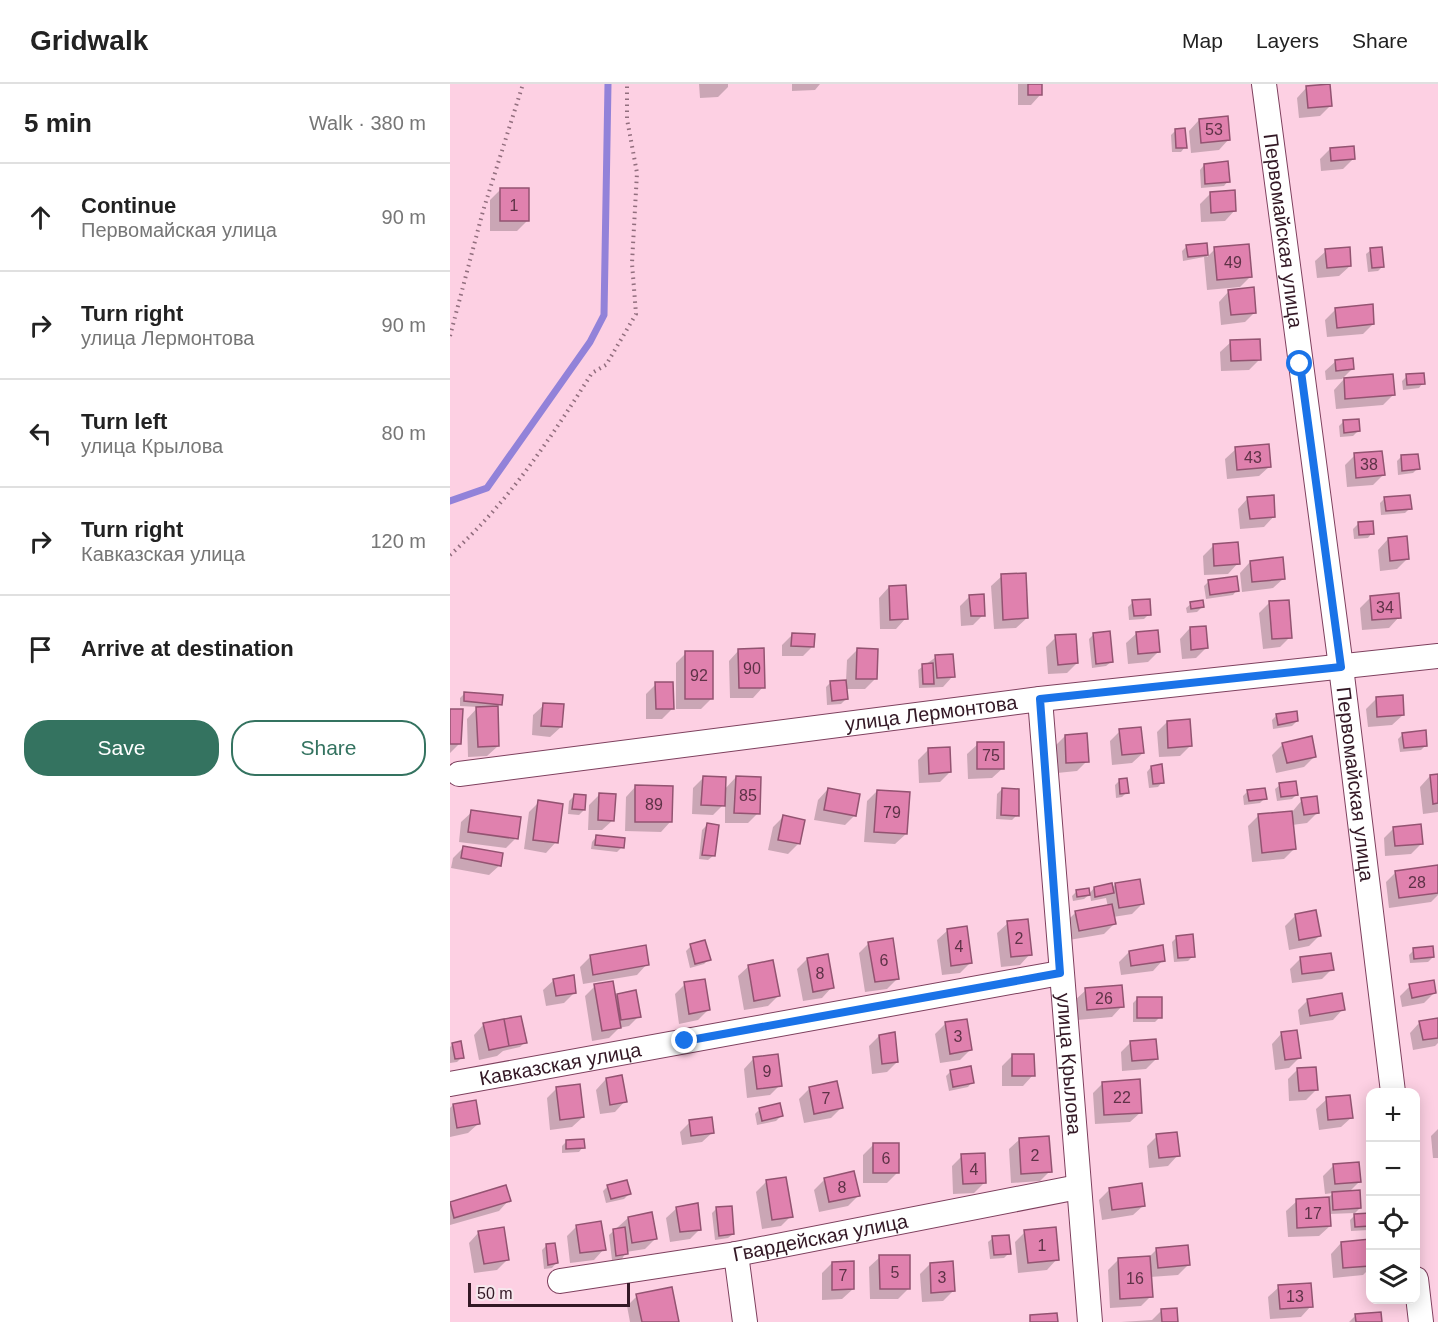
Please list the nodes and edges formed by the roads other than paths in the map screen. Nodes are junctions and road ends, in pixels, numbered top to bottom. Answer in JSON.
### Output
{"nodes":[{"id":1,"x":1264,"y":84,"type":"edge"},
{"id":2,"x":1438,"y":656,"type":"edge"},
{"id":3,"x":1341,"y":667,"type":"junction"},
{"id":4,"x":1040,"y":699,"type":"junction"},
{"id":5,"x":459,"y":774,"type":"dead end"},
{"id":6,"x":1060,"y":973,"type":"junction"},
{"id":7,"x":450,"y":1084,"type":"edge"},
{"id":8,"x":1393,"y":1088,"type":"edge"},
{"id":9,"x":1078,"y":1187,"type":"junction"},
{"id":10,"x":736,"y":1254,"type":"junction"},
{"id":11,"x":560,"y":1281,"type":"dead end"},
{"id":12,"x":1419,"y":1304,"type":"edge"},
{"id":13,"x":745,"y":1322,"type":"edge"},
{"id":14,"x":1090,"y":1322,"type":"edge"},
{"id":15,"x":1421,"y":1322,"type":"edge"}],
"edges":[{"from":1,"to":3,"type":"street","name":"Первомайская улица"},
{"from":2,"to":3,"type":"street","name":"улица Лермонтова"},
{"from":3,"to":4,"type":"street","name":"улица Лермонтова"},
{"from":3,"to":8,"type":"street","name":"Первомайская улица"},
{"from":4,"to":5,"type":"street","name":"улица Лермонтова"},
{"from":4,"to":6,"type":"street","name":"улица Крылова"},
{"from":6,"to":7,"type":"street","name":"Кавказская улица"},
{"from":6,"to":9,"type":"street","name":"улица Крылова"},
{"from":9,"to":10,"type":"street","name":"Гвардейская улица"},
{"from":9,"to":14,"type":"street","name":"улица Крылова"},
{"from":10,"to":11,"type":"street","name":"Гвардейская улица"},
{"from":10,"to":13,"type":"street"},
{"from":12,"to":15,"type":"street"}]}
